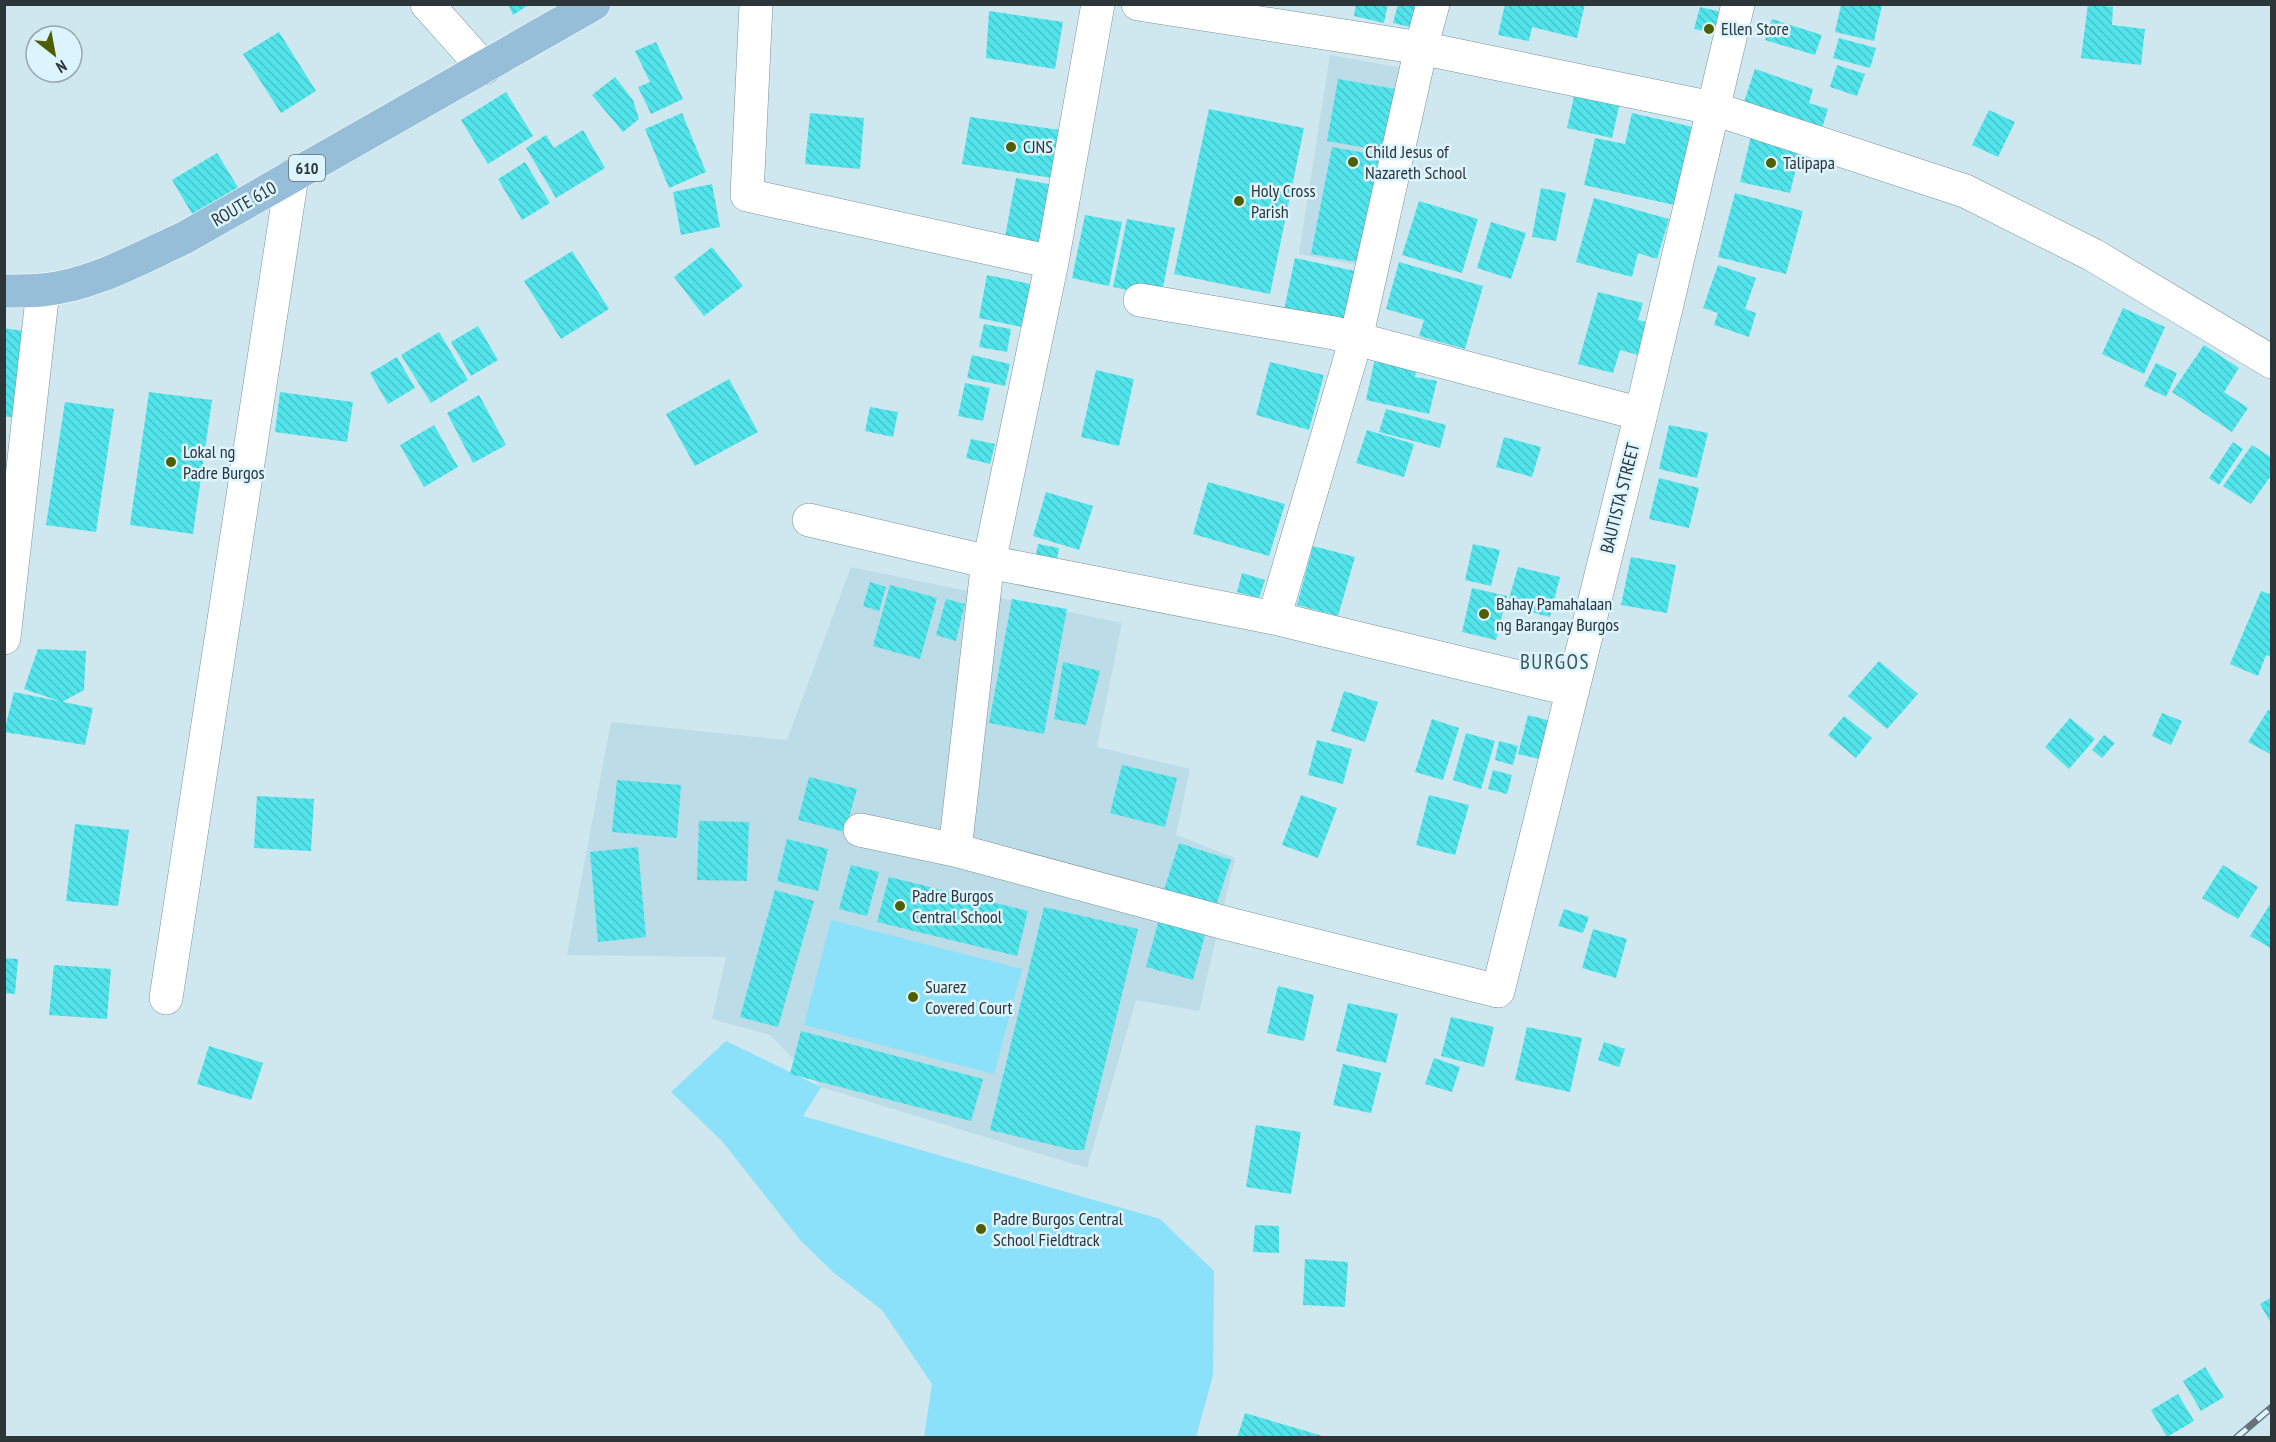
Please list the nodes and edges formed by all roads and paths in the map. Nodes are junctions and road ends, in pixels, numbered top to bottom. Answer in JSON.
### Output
{"nodes":[{"id":1,"x":427,"y":4,"type":"edge"},
{"id":2,"x":594,"y":4,"type":"edge"},
{"id":3,"x":756,"y":4,"type":"edge"},
{"id":4,"x":1098,"y":4,"type":"edge"},
{"id":5,"x":1138,"y":4,"type":"edge"},
{"id":6,"x":1433,"y":4,"type":"edge"},
{"id":7,"x":1738,"y":4,"type":"edge"},
{"id":8,"x":1421,"y":48,"type":"junction"},
{"id":9,"x":484,"y":68,"type":"junction"},
{"id":10,"x":1712,"y":108,"type":"junction"},
{"id":11,"x":292,"y":176,"type":"junction"},
{"id":12,"x":1052,"y":262,"type":"junction"},
{"id":13,"x":43,"y":290,"type":"junction"},
{"id":14,"x":4,"y":291,"type":"edge"},
{"id":15,"x":1140,"y":300,"type":"dead end"},
{"id":16,"x":1356,"y":339,"type":"junction"},
{"id":17,"x":2271,"y":362,"type":"edge"},
{"id":18,"x":1641,"y":414,"type":"junction"},
{"id":19,"x":809,"y":520,"type":"dead end"},
{"id":20,"x":989,"y":562,"type":"junction"},
{"id":21,"x":1274,"y":618,"type":"junction"},
{"id":22,"x":4,"y":638,"type":"edge"},
{"id":23,"x":1573,"y":690,"type":"junction"},
{"id":24,"x":860,"y":830,"type":"dead end"},
{"id":25,"x":955,"y":850,"type":"junction"},
{"id":26,"x":166,"y":998,"type":"dead end"}],
"edges":[{"from":1,"to":9,"type":"street"},
{"from":2,"to":9,"type":"main road","name":"ROUTE 610","number":"610"},
{"from":3,"to":12,"type":"street"},
{"from":4,"to":12,"type":"street"},
{"from":5,"to":8,"type":"street"},
{"from":6,"to":8,"type":"street"},
{"from":7,"to":10,"type":"street","name":"BAUTISTA STREET"},
{"from":8,"to":10,"type":"street"},
{"from":8,"to":16,"type":"street"},
{"from":9,"to":11,"type":"main road","name":"ROUTE 610","number":"610"},
{"from":10,"to":17,"type":"street"},
{"from":10,"to":18,"type":"street","name":"BAUTISTA STREET"},
{"from":11,"to":13,"type":"main road","name":"ROUTE 610","number":"610"},
{"from":11,"to":26,"type":"street"},
{"from":12,"to":20,"type":"street"},
{"from":13,"to":14,"type":"main road","name":"ROUTE 610","number":"610"},
{"from":13,"to":22,"type":"street"},
{"from":15,"to":16,"type":"street"},
{"from":16,"to":18,"type":"street"},
{"from":16,"to":21,"type":"street"},
{"from":18,"to":23,"type":"street","name":"BAUTISTA STREET"},
{"from":19,"to":20,"type":"street"},
{"from":20,"to":21,"type":"street"},
{"from":20,"to":25,"type":"street"},
{"from":21,"to":23,"type":"street"},
{"from":23,"to":25,"type":"street","name":"BAUTISTA STREET"},
{"from":24,"to":25,"type":"street"}]}
